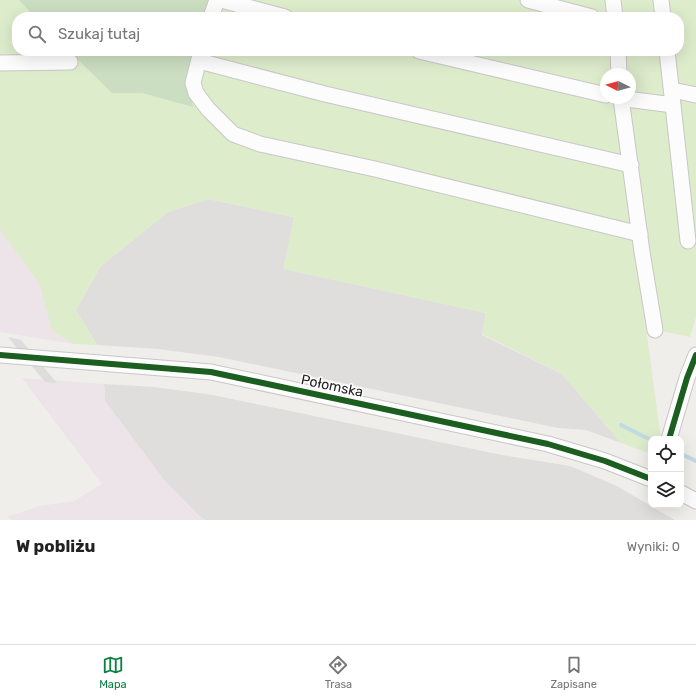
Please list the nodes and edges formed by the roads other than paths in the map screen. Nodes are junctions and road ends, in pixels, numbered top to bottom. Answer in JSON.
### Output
{"nodes":[{"id":1,"x":216,"y":0,"type":"edge"},
{"id":2,"x":221,"y":0,"type":"edge"},
{"id":3,"x":528,"y":0,"type":"edge"},
{"id":4,"x":614,"y":0,"type":"edge"},
{"id":5,"x":661,"y":0,"type":"edge"},
{"id":6,"x":212,"y":12,"type":"edge"},
{"id":7,"x":266,"y":12,"type":"edge"},
{"id":8,"x":573,"y":12,"type":"edge"},
{"id":9,"x":615,"y":12,"type":"edge"},
{"id":10,"x":662,"y":12,"type":"edge"},
{"id":11,"x":200,"y":56,"type":"edge"},
{"id":12,"x":440,"y":56,"type":"edge"},
{"id":13,"x":618,"y":56,"type":"edge"},
{"id":14,"x":668,"y":56,"type":"edge"},
{"id":15,"x":70,"y":62,"type":"dead end"},
{"id":16,"x":0,"y":63,"type":"edge"},
{"id":17,"x":619,"y":68,"type":"edge"},
{"id":18,"x":600,"y":94,"type":"edge"},
{"id":19,"x":696,"y":95,"type":"edge"},
{"id":20,"x":636,"y":98,"type":"edge"},
{"id":21,"x":672,"y":98,"type":"junction"},
{"id":22,"x":622,"y":104,"type":"edge"},
{"id":23,"x":631,"y":165,"type":"junction"},
{"id":24,"x":640,"y":234,"type":"junction"},
{"id":25,"x":688,"y":241,"type":"dead end"},
{"id":26,"x":655,"y":330,"type":"dead end"},
{"id":27,"x":0,"y":355,"type":"edge"},
{"id":28,"x":696,"y":355,"type":"edge"},
{"id":29,"x":670,"y":436,"type":"edge"},
{"id":30,"x":648,"y":477,"type":"edge"},
{"id":31,"x":684,"y":495,"type":"edge"},
{"id":32,"x":696,"y":501,"type":"edge"}],
"edges":[{"from":1,"to":6,"type":"street"},
{"from":2,"to":7,"type":"street"},
{"from":3,"to":8,"type":"street"},
{"from":4,"to":9,"type":"street"},
{"from":5,"to":10,"type":"street"},
{"from":11,"to":23,"type":"street"},
{"from":11,"to":24,"type":"street"},
{"from":12,"to":18,"type":"street"},
{"from":13,"to":17,"type":"street"},
{"from":14,"to":21,"type":"street"},
{"from":15,"to":16,"type":"street"},
{"from":19,"to":21,"type":"street"},
{"from":20,"to":21,"type":"street"},
{"from":21,"to":25,"type":"street"},
{"from":22,"to":23,"type":"street"},
{"from":23,"to":24,"type":"street"},
{"from":24,"to":26,"type":"street"},
{"from":27,"to":30,"type":"street","name":"Połomska"},
{"from":28,"to":29,"type":"street"},
{"from":31,"to":32,"type":"street"}]}
